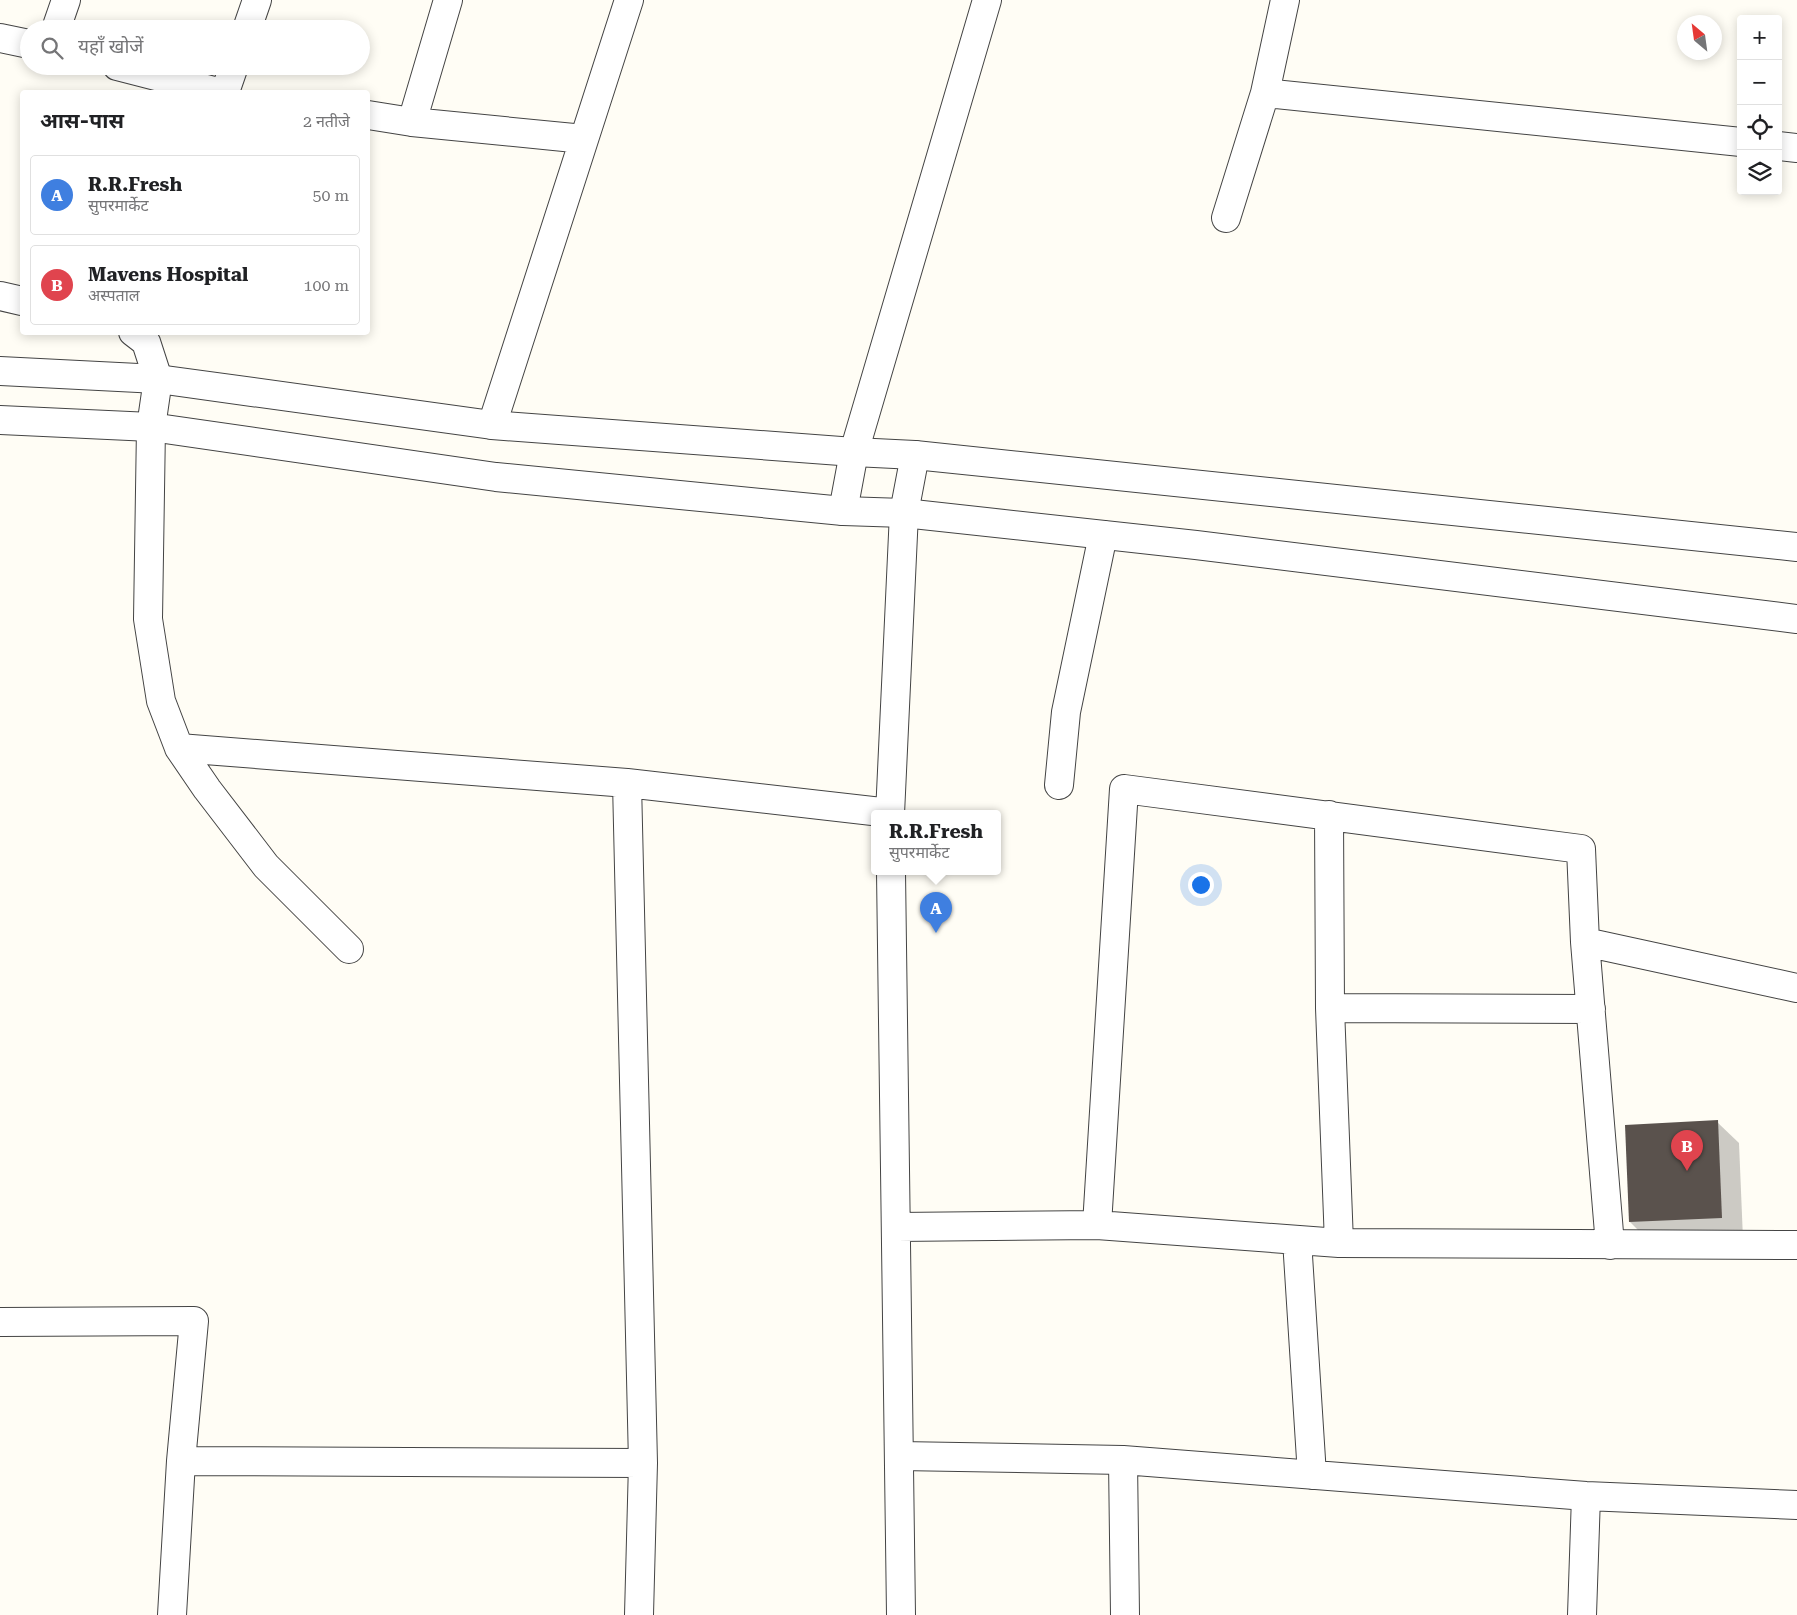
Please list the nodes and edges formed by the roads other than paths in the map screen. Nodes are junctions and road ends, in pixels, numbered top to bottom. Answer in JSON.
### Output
{"nodes":[{"id":1,"x":66,"y":0,"type":"edge"},
{"id":2,"x":257,"y":0,"type":"edge"},
{"id":3,"x":448,"y":0,"type":"edge"},
{"id":4,"x":629,"y":0,"type":"edge"},
{"id":5,"x":987,"y":0,"type":"edge"},
{"id":6,"x":1285,"y":0,"type":"edge"},
{"id":7,"x":59,"y":20,"type":"edge"},
{"id":8,"x":250,"y":20,"type":"edge"},
{"id":9,"x":0,"y":38,"type":"edge"},
{"id":10,"x":20,"y":42,"type":"edge"},
{"id":11,"x":152,"y":75,"type":"edge"},
{"id":12,"x":231,"y":75,"type":"edge"},
{"id":13,"x":210,"y":90,"type":"edge"},
{"id":14,"x":226,"y":90,"type":"edge"},
{"id":15,"x":1266,"y":93,"type":"junction"},
{"id":16,"x":370,"y":115,"type":"edge"},
{"id":17,"x":412,"y":122,"type":"junction"},
{"id":18,"x":584,"y":139,"type":"junction"},
{"id":19,"x":1737,"y":142,"type":"edge"},
{"id":20,"x":1782,"y":146,"type":"edge"},
{"id":21,"x":1797,"y":148,"type":"edge"},
{"id":22,"x":1226,"y":218,"type":"dead end"},
{"id":23,"x":0,"y":296,"type":"edge"},
{"id":24,"x":20,"y":301,"type":"edge"},
{"id":25,"x":137,"y":335,"type":"edge"},
{"id":26,"x":0,"y":371,"type":"edge"},
{"id":27,"x":158,"y":379,"type":"junction"},
{"id":28,"x":0,"y":420,"type":"edge"},
{"id":29,"x":492,"y":425,"type":"junction"},
{"id":30,"x":151,"y":427,"type":"junction"},
{"id":31,"x":854,"y":452,"type":"junction"},
{"id":32,"x":915,"y":455,"type":"junction"},
{"id":33,"x":843,"y":511,"type":"junction"},
{"id":34,"x":904,"y":513,"type":"junction"},
{"id":35,"x":1103,"y":535,"type":"junction"},
{"id":36,"x":1797,"y":547,"type":"edge"},
{"id":37,"x":1797,"y":620,"type":"edge"},
{"id":38,"x":179,"y":748,"type":"junction"},
{"id":39,"x":627,"y":783,"type":"junction"},
{"id":40,"x":1059,"y":784,"type":"dead end"},
{"id":41,"x":890,"y":810,"type":"edge"},
{"id":42,"x":871,"y":812,"type":"edge"},
{"id":43,"x":1329,"y":815,"type":"junction"},
{"id":44,"x":891,"y":875,"type":"edge"},
{"id":45,"x":1585,"y":942,"type":"junction"},
{"id":46,"x":349,"y":949,"type":"dead end"},
{"id":47,"x":1797,"y":988,"type":"edge"},
{"id":48,"x":1330,"y":1008,"type":"junction"},
{"id":49,"x":1591,"y":1009,"type":"junction"},
{"id":50,"x":1096,"y":1226,"type":"junction"},
{"id":51,"x":897,"y":1227,"type":"junction"},
{"id":52,"x":1297,"y":1240,"type":"junction"},
{"id":53,"x":1338,"y":1243,"type":"junction"},
{"id":54,"x":1610,"y":1246,"type":"junction"},
{"id":55,"x":1797,"y":1246,"type":"edge"},
{"id":56,"x":0,"y":1322,"type":"edge"},
{"id":57,"x":900,"y":1456,"type":"junction"},
{"id":58,"x":1122,"y":1460,"type":"junction"},
{"id":59,"x":181,"y":1461,"type":"junction"},
{"id":60,"x":643,"y":1463,"type":"junction"},
{"id":61,"x":1312,"y":1475,"type":"junction"},
{"id":62,"x":1586,"y":1496,"type":"junction"},
{"id":63,"x":1797,"y":1505,"type":"edge"},
{"id":64,"x":172,"y":1615,"type":"edge"},
{"id":65,"x":639,"y":1615,"type":"edge"},
{"id":66,"x":901,"y":1615,"type":"edge"},
{"id":67,"x":1126,"y":1615,"type":"edge"},
{"id":68,"x":1582,"y":1615,"type":"edge"}],
"edges":[{"from":1,"to":7,"type":"street"},
{"from":2,"to":8,"type":"street"},
{"from":3,"to":17,"type":"street"},
{"from":4,"to":18,"type":"street"},
{"from":5,"to":31,"type":"street"},
{"from":6,"to":15,"type":"street"},
{"from":9,"to":10,"type":"street"},
{"from":11,"to":13,"type":"street"},
{"from":12,"to":14,"type":"street"},
{"from":15,"to":19,"type":"street"},
{"from":15,"to":22,"type":"street"},
{"from":16,"to":17,"type":"street"},
{"from":17,"to":18,"type":"street"},
{"from":18,"to":29,"type":"street"},
{"from":20,"to":21,"type":"street"},
{"from":23,"to":24,"type":"street"},
{"from":25,"to":27,"type":"street"},
{"from":26,"to":27,"type":"street"},
{"from":27,"to":29,"type":"street"},
{"from":27,"to":30,"type":"street"},
{"from":28,"to":30,"type":"street"},
{"from":29,"to":31,"type":"street"},
{"from":30,"to":33,"type":"street"},
{"from":30,"to":38,"type":"street"},
{"from":31,"to":32,"type":"street"},
{"from":31,"to":33,"type":"street"},
{"from":32,"to":34,"type":"street"},
{"from":32,"to":36,"type":"street"},
{"from":33,"to":34,"type":"street"},
{"from":34,"to":35,"type":"street"},
{"from":34,"to":41,"type":"street"},
{"from":35,"to":37,"type":"street"},
{"from":35,"to":40,"type":"street"},
{"from":38,"to":39,"type":"street"},
{"from":38,"to":46,"type":"street"},
{"from":39,"to":42,"type":"street"},
{"from":39,"to":60,"type":"street"},
{"from":43,"to":45,"type":"street"},
{"from":43,"to":48,"type":"street"},
{"from":43,"to":50,"type":"street"},
{"from":44,"to":51,"type":"street"},
{"from":45,"to":47,"type":"street"},
{"from":45,"to":49,"type":"street"},
{"from":48,"to":49,"type":"street"},
{"from":48,"to":53,"type":"street"},
{"from":49,"to":54,"type":"street"},
{"from":50,"to":51,"type":"street"},
{"from":50,"to":52,"type":"street"},
{"from":51,"to":57,"type":"street"},
{"from":52,"to":53,"type":"street"},
{"from":52,"to":61,"type":"street"},
{"from":53,"to":54,"type":"street"},
{"from":54,"to":55,"type":"street"},
{"from":56,"to":59,"type":"street"},
{"from":57,"to":58,"type":"street"},
{"from":57,"to":66,"type":"street"},
{"from":58,"to":61,"type":"street"},
{"from":58,"to":67,"type":"street"},
{"from":59,"to":60,"type":"street"},
{"from":59,"to":64,"type":"street"},
{"from":60,"to":65,"type":"street"},
{"from":61,"to":62,"type":"street"},
{"from":62,"to":63,"type":"street"},
{"from":62,"to":68,"type":"street"}]}
